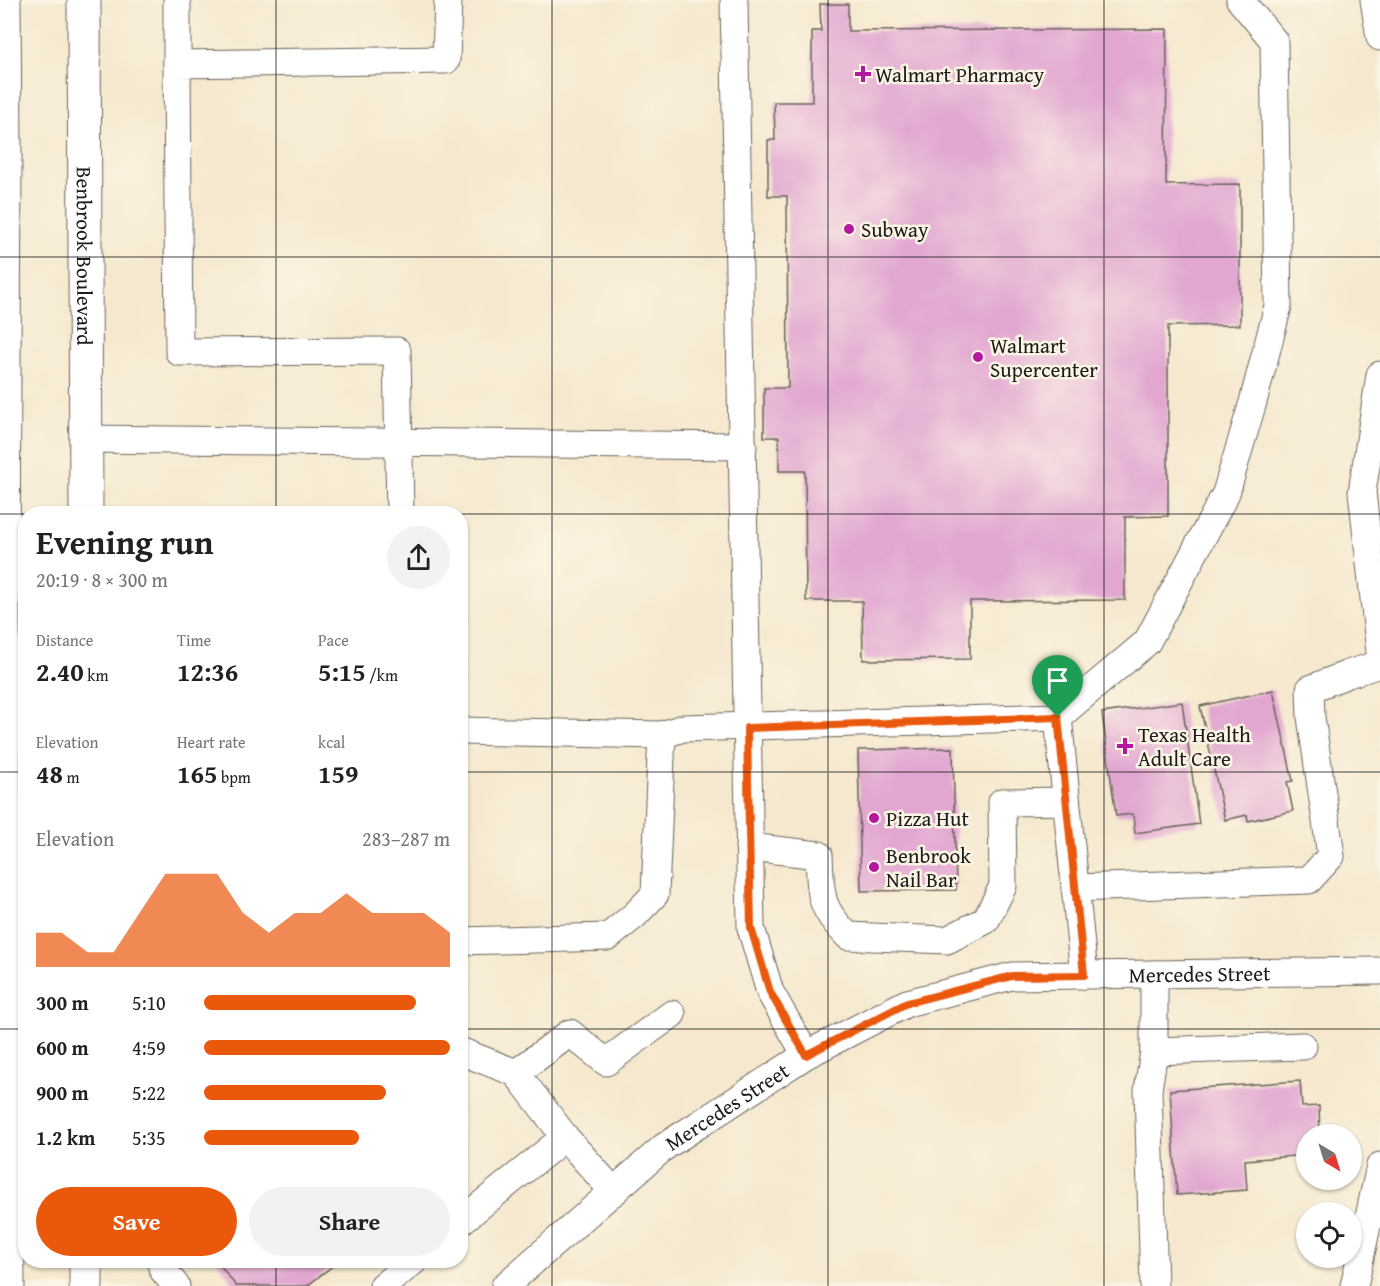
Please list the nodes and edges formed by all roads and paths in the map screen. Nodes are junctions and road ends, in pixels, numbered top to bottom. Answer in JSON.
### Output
{"nodes":[{"id":1,"x":4,"y":0,"type":"edge"},
{"id":2,"x":84,"y":0,"type":"edge"},
{"id":3,"x":177,"y":0,"type":"edge"},
{"id":4,"x":448,"y":0,"type":"edge"},
{"id":5,"x":734,"y":0,"type":"edge"},
{"id":6,"x":1240,"y":0,"type":"edge"},
{"id":7,"x":1374,"y":0,"type":"edge"},
{"id":8,"x":1380,"y":37,"type":"edge"},
{"id":9,"x":177,"y":64,"type":"junction"},
{"id":10,"x":2,"y":229,"type":"edge"},
{"id":11,"x":2,"y":356,"type":"edge"},
{"id":12,"x":1380,"y":375,"type":"edge"},
{"id":13,"x":86,"y":438,"type":"junction"},
{"id":14,"x":399,"y":441,"type":"junction"},
{"id":15,"x":742,"y":446,"type":"junction"},
{"id":16,"x":86,"y":506,"type":"edge"},
{"id":17,"x":400,"y":506,"type":"edge"},
{"id":18,"x":2,"y":562,"type":"edge"},
{"id":19,"x":1380,"y":652,"type":"edge"},
{"id":20,"x":1380,"y":664,"type":"edge"},
{"id":21,"x":1058,"y":717,"type":"junction"},
{"id":22,"x":747,"y":728,"type":"junction"},
{"id":23,"x":468,"y":731,"type":"edge"},
{"id":24,"x":662,"y":735,"type":"junction"},
{"id":25,"x":1066,"y":801,"type":"junction"},
{"id":26,"x":749,"y":846,"type":"junction"},
{"id":27,"x":1075,"y":888,"type":"junction"},
{"id":28,"x":468,"y":941,"type":"edge"},
{"id":29,"x":1380,"y":971,"type":"edge"},
{"id":30,"x":1154,"y":974,"type":"junction"},
{"id":31,"x":1084,"y":975,"type":"junction"},
{"id":32,"x":3,"y":1003,"type":"edge"},
{"id":33,"x":672,"y":1014,"type":"dead end"},
{"id":34,"x":1303,"y":1046,"type":"dead end"},
{"id":35,"x":1154,"y":1051,"type":"junction"},
{"id":36,"x":468,"y":1054,"type":"edge"},
{"id":37,"x":806,"y":1055,"type":"junction"},
{"id":38,"x":516,"y":1073,"type":"junction"},
{"id":39,"x":565,"y":1137,"type":"junction"},
{"id":40,"x":3,"y":1150,"type":"edge"},
{"id":41,"x":1380,"y":1167,"type":"edge"},
{"id":42,"x":614,"y":1191,"type":"junction"},
{"id":43,"x":468,"y":1216,"type":"edge"},
{"id":44,"x":4,"y":1246,"type":"edge"},
{"id":45,"x":86,"y":1268,"type":"edge"},
{"id":46,"x":162,"y":1268,"type":"edge"},
{"id":47,"x":405,"y":1268,"type":"edge"},
{"id":48,"x":8,"y":1286,"type":"edge"},
{"id":49,"x":86,"y":1286,"type":"edge"},
{"id":50,"x":176,"y":1286,"type":"edge"},
{"id":51,"x":383,"y":1286,"type":"edge"},
{"id":52,"x":505,"y":1286,"type":"edge"},
{"id":53,"x":1154,"y":1286,"type":"edge"},
{"id":54,"x":1354,"y":1286,"type":"edge"}],
"edges":[{"from":1,"to":10,"type":"highway"},
{"from":2,"to":13,"type":"highway","name":"Benbrook Boulevard"},
{"from":3,"to":9,"type":"street"},
{"from":4,"to":9,"type":"street"},
{"from":5,"to":15,"type":"street"},
{"from":6,"to":21,"type":"street"},
{"from":7,"to":8,"type":"street"},
{"from":9,"to":14,"type":"street"},
{"from":10,"to":11,"type":"highway"},
{"from":11,"to":18,"type":"highway"},
{"from":12,"to":19,"type":"street"},
{"from":13,"to":14,"type":"street"},
{"from":13,"to":16,"type":"highway","name":"Benbrook Boulevard"},
{"from":14,"to":15,"type":"street"},
{"from":14,"to":17,"type":"street"},
{"from":15,"to":22,"type":"street"},
{"from":18,"to":32,"type":"highway"},
{"from":20,"to":27,"type":"street"},
{"from":21,"to":22,"type":"street"},
{"from":21,"to":25,"type":"street"},
{"from":22,"to":24,"type":"street"},
{"from":22,"to":26,"type":"street"},
{"from":23,"to":24,"type":"street"},
{"from":24,"to":28,"type":"street"},
{"from":25,"to":26,"type":"street"},
{"from":25,"to":27,"type":"street"},
{"from":26,"to":37,"type":"street"},
{"from":27,"to":31,"type":"street"},
{"from":29,"to":30,"type":"street","name":"Mercedes Street"},
{"from":30,"to":31,"type":"street","name":"Mercedes Street"},
{"from":30,"to":35,"type":"street"},
{"from":31,"to":37,"type":"street","name":"Mercedes Street"},
{"from":32,"to":40,"type":"highway"},
{"from":33,"to":38,"type":"street"},
{"from":34,"to":35,"type":"street"},
{"from":35,"to":53,"type":"street"},
{"from":36,"to":38,"type":"street"},
{"from":37,"to":42,"type":"street","name":"Mercedes Street"},
{"from":38,"to":39,"type":"street"},
{"from":39,"to":42,"type":"street"},
{"from":39,"to":43,"type":"street"},
{"from":40,"to":44,"type":"highway"},
{"from":41,"to":54,"type":"street"},
{"from":42,"to":52,"type":"street","name":"Mercedes Street"},
{"from":44,"to":48,"type":"highway"},
{"from":45,"to":49,"type":"highway"},
{"from":46,"to":50,"type":"street"},
{"from":47,"to":51,"type":"street"}]}
